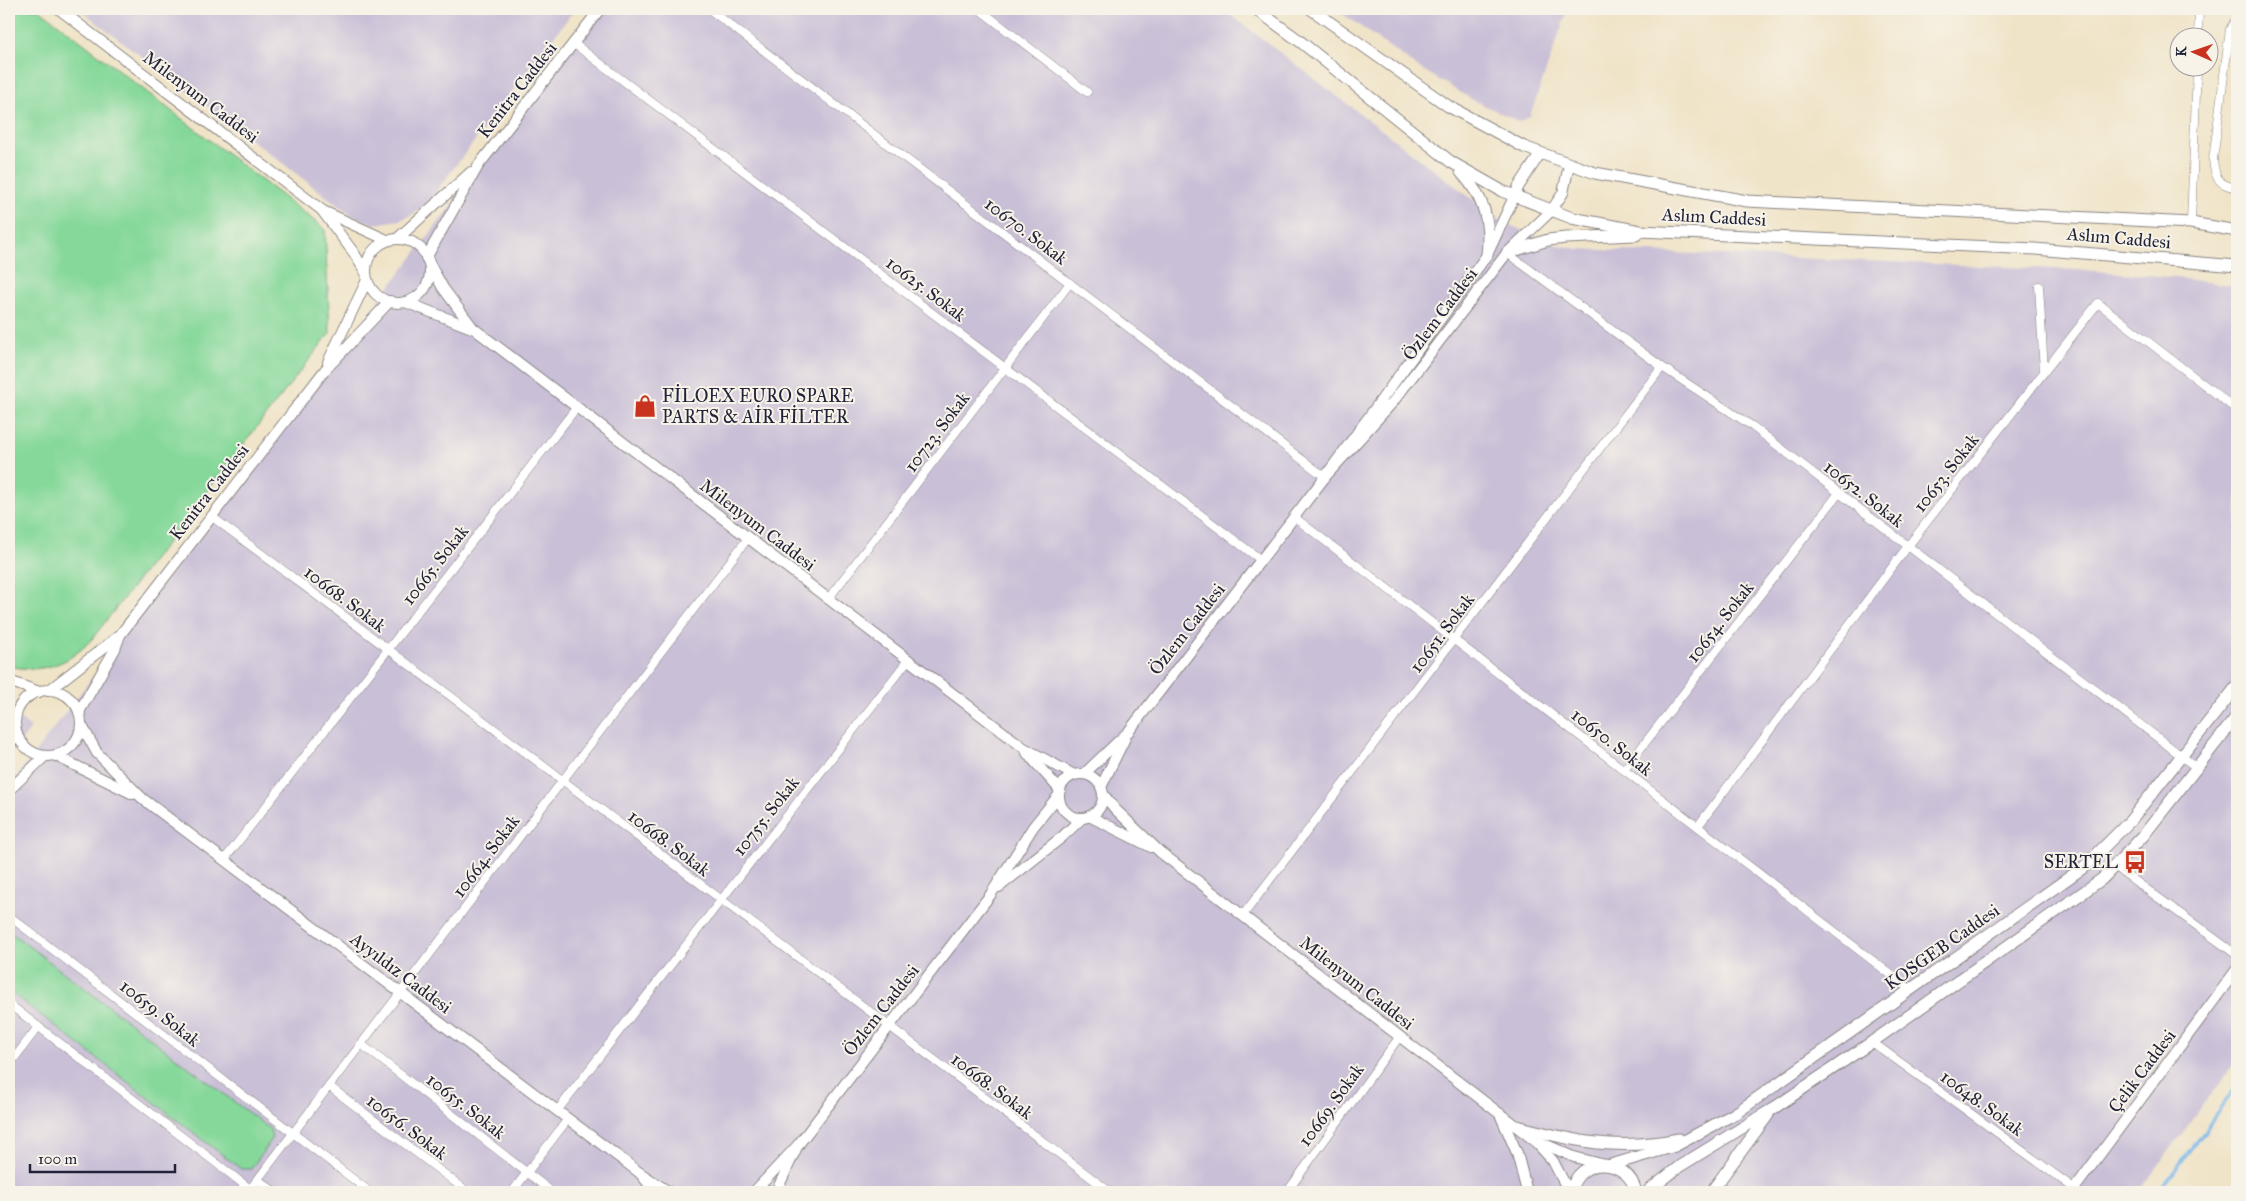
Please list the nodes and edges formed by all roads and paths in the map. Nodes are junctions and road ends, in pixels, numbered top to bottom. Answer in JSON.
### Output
{"nodes":[{"id":1,"x":59,"y":9,"type":"edge"},
{"id":2,"x":600,"y":9,"type":"edge"},
{"id":3,"x":710,"y":9,"type":"edge"},
{"id":4,"x":979,"y":9,"type":"edge"},
{"id":5,"x":1256,"y":9,"type":"edge"},
{"id":6,"x":1311,"y":9,"type":"edge"},
{"id":7,"x":2199,"y":9,"type":"edge"},
{"id":8,"x":2237,"y":17,"type":"edge"},
{"id":9,"x":2198,"y":28,"type":"edge"},
{"id":10,"x":574,"y":43,"type":"junction"},
{"id":11,"x":2197,"y":78,"type":"edge"},
{"id":12,"x":1088,"y":92,"type":"dead end"},
{"id":13,"x":1540,"y":154,"type":"junction"},
{"id":14,"x":1451,"y":162,"type":"junction"},
{"id":15,"x":1569,"y":165,"type":"junction"},
{"id":16,"x":478,"y":166,"type":"junction"},
{"id":17,"x":2237,"y":188,"type":"edge"},
{"id":18,"x":1514,"y":196,"type":"junction"},
{"id":19,"x":323,"y":211,"type":"junction"},
{"id":20,"x":1552,"y":211,"type":"junction"},
{"id":21,"x":2191,"y":223,"type":"junction"},
{"id":22,"x":2237,"y":231,"type":"edge"},
{"id":23,"x":1662,"y":233,"type":"junction"},
{"id":24,"x":392,"y":240,"type":"junction"},
{"id":25,"x":1507,"y":253,"type":"junction"},
{"id":26,"x":1487,"y":255,"type":"junction"},
{"id":27,"x":427,"y":259,"type":"junction"},
{"id":28,"x":2237,"y":266,"type":"edge"},
{"id":29,"x":367,"y":277,"type":"junction"},
{"id":30,"x":1070,"y":283,"type":"junction"},
{"id":31,"x":2039,"y":286,"type":"dead end"},
{"id":32,"x":390,"y":301,"type":"junction"},
{"id":33,"x":405,"y":302,"type":"junction"},
{"id":34,"x":473,"y":328,"type":"junction"},
{"id":35,"x":1662,"y":367,"type":"junction"},
{"id":36,"x":1005,"y":368,"type":"junction"},
{"id":37,"x":325,"y":370,"type":"junction"},
{"id":38,"x":2044,"y":372,"type":"junction"},
{"id":39,"x":577,"y":407,"type":"junction"},
{"id":40,"x":2237,"y":410,"type":"edge"},
{"id":41,"x":1325,"y":477,"type":"junction"},
{"id":42,"x":1839,"y":493,"type":"junction"},
{"id":43,"x":211,"y":516,"type":"junction"},
{"id":44,"x":1294,"y":517,"type":"junction"},
{"id":45,"x":748,"y":538,"type":"junction"},
{"id":46,"x":1908,"y":546,"type":"junction"},
{"id":47,"x":1261,"y":560,"type":"junction"},
{"id":48,"x":828,"y":599,"type":"junction"},
{"id":49,"x":120,"y":635,"type":"junction"},
{"id":50,"x":1455,"y":640,"type":"junction"},
{"id":51,"x":388,"y":650,"type":"junction"},
{"id":52,"x":908,"y":660,"type":"junction"},
{"id":53,"x":9,"y":681,"type":"edge"},
{"id":54,"x":2237,"y":686,"type":"edge"},
{"id":55,"x":44,"y":691,"type":"junction"},
{"id":56,"x":79,"y":712,"type":"junction"},
{"id":57,"x":2237,"y":716,"type":"edge"},
{"id":58,"x":13,"y":722,"type":"edge"},
{"id":59,"x":81,"y":724,"type":"junction"},
{"id":60,"x":1129,"y":731,"type":"junction"},
{"id":61,"x":9,"y":745,"type":"edge"},
{"id":62,"x":1024,"y":748,"type":"junction"},
{"id":63,"x":51,"y":756,"type":"junction"},
{"id":64,"x":2182,"y":757,"type":"junction"},
{"id":65,"x":2197,"y":768,"type":"junction"},
{"id":66,"x":1624,"y":770,"type":"junction"},
{"id":67,"x":1079,"y":775,"type":"junction"},
{"id":68,"x":562,"y":781,"type":"junction"},
{"id":69,"x":9,"y":790,"type":"edge"},
{"id":70,"x":1102,"y":790,"type":"junction"},
{"id":71,"x":1060,"y":793,"type":"junction"},
{"id":72,"x":143,"y":799,"type":"junction"},
{"id":73,"x":1086,"y":817,"type":"junction"},
{"id":74,"x":1698,"y":826,"type":"junction"},
{"id":75,"x":1160,"y":852,"type":"junction"},
{"id":76,"x":224,"y":860,"type":"junction"},
{"id":77,"x":2116,"y":867,"type":"junction"},
{"id":78,"x":991,"y":894,"type":"junction"},
{"id":79,"x":719,"y":900,"type":"junction"},
{"id":80,"x":1243,"y":915,"type":"junction"},
{"id":81,"x":9,"y":916,"type":"edge"},
{"id":82,"x":2237,"y":955,"type":"edge"},
{"id":83,"x":2237,"y":969,"type":"edge"},
{"id":84,"x":1911,"y":990,"type":"junction"},
{"id":85,"x":400,"y":993,"type":"junction"},
{"id":86,"x":9,"y":1004,"type":"edge"},
{"id":87,"x":38,"y":1027,"type":"junction"},
{"id":88,"x":888,"y":1027,"type":"junction"},
{"id":89,"x":1400,"y":1036,"type":"junction"},
{"id":90,"x":1872,"y":1042,"type":"junction"},
{"id":91,"x":361,"y":1044,"type":"junction"},
{"id":92,"x":9,"y":1065,"type":"edge"},
{"id":93,"x":328,"y":1086,"type":"junction"},
{"id":94,"x":1772,"y":1110,"type":"junction"},
{"id":95,"x":558,"y":1112,"type":"junction"},
{"id":96,"x":1499,"y":1113,"type":"junction"},
{"id":97,"x":568,"y":1119,"type":"junction"},
{"id":98,"x":1517,"y":1126,"type":"junction"},
{"id":99,"x":292,"y":1134,"type":"junction"},
{"id":100,"x":1698,"y":1135,"type":"junction"},
{"id":101,"x":1534,"y":1140,"type":"junction"},
{"id":102,"x":798,"y":1145,"type":"junction"},
{"id":103,"x":1607,"y":1164,"type":"junction"},
{"id":104,"x":527,"y":1173,"type":"junction"},
{"id":105,"x":640,"y":1174,"type":"junction"},
{"id":106,"x":257,"y":1179,"type":"junction"},
{"id":107,"x":249,"y":1190,"type":"edge"},
{"id":108,"x":2074,"y":1191,"type":"edge"},
{"id":109,"x":275,"y":1192,"type":"edge"},
{"id":110,"x":370,"y":1192,"type":"edge"},
{"id":111,"x":468,"y":1192,"type":"edge"},
{"id":112,"x":512,"y":1192,"type":"edge"},
{"id":113,"x":552,"y":1192,"type":"edge"},
{"id":114,"x":655,"y":1192,"type":"edge"},
{"id":115,"x":669,"y":1192,"type":"edge"},
{"id":116,"x":754,"y":1192,"type":"edge"},
{"id":117,"x":776,"y":1192,"type":"edge"},
{"id":118,"x":1110,"y":1192,"type":"edge"},
{"id":119,"x":1287,"y":1192,"type":"edge"},
{"id":120,"x":1527,"y":1192,"type":"edge"},
{"id":121,"x":1570,"y":1192,"type":"edge"},
{"id":122,"x":1636,"y":1192,"type":"edge"},
{"id":123,"x":1647,"y":1192,"type":"edge"},
{"id":124,"x":1711,"y":1192,"type":"edge"}],
"edges":[{"from":1,"to":19,"type":"street","name":"Milenyum Caddesi"},
{"from":2,"to":10,"type":"street","name":"Kenitra Caddesi"},
{"from":3,"to":30,"type":"street","name":"10670. Sokak"},
{"from":4,"to":12,"type":"street"},
{"from":5,"to":14,"type":"main road","name":"Aslım Caddesi"},
{"from":6,"to":13,"type":"main road","name":"Aslım Caddesi"},
{"from":7,"to":9,"type":"street"},
{"from":8,"to":17,"type":"street"},
{"from":10,"to":16,"type":"street","name":"Kenitra Caddesi"},
{"from":10,"to":36,"type":"street","name":"10625. Sokak"},
{"from":11,"to":21,"type":"street"},
{"from":13,"to":15,"type":"main road","name":"Aslım Caddesi"},
{"from":13,"to":18,"type":"street","name":"Özlem Caddesi"},
{"from":14,"to":18,"type":"main road","name":"Aslım Caddesi"},
{"from":14,"to":26,"type":"main road"},
{"from":15,"to":20,"type":"street","name":"Özlem Caddesi"},
{"from":15,"to":21,"type":"main road","name":"Aslım Caddesi"},
{"from":16,"to":24,"type":"street"},
{"from":16,"to":27,"type":"street"},
{"from":18,"to":20,"type":"main road","name":"Aslım Caddesi"},
{"from":18,"to":26,"type":"street","name":"Özlem Caddesi"},
{"from":19,"to":24,"type":"street"},
{"from":19,"to":29,"type":"street"},
{"from":20,"to":23,"type":"main road","name":"Aslım Caddesi"},
{"from":20,"to":25,"type":"street","name":"Özlem Caddesi"},
{"from":21,"to":22,"type":"main road","name":"Aslım Caddesi"},
{"from":23,"to":25,"type":"main road"},
{"from":23,"to":28,"type":"main road","name":"Aslım Caddesi"},
{"from":24,"to":27,"type":"street"},
{"from":24,"to":29,"type":"street"},
{"from":25,"to":35,"type":"street","name":"10652. Sokak"},
{"from":25,"to":41,"type":"street","name":"Özlem Caddesi"},
{"from":26,"to":41,"type":"street","name":"Özlem Caddesi"},
{"from":27,"to":33,"type":"street"},
{"from":27,"to":34,"type":"street"},
{"from":29,"to":32,"type":"street"},
{"from":29,"to":37,"type":"street"},
{"from":30,"to":36,"type":"street","name":"10723. Sokak"},
{"from":30,"to":41,"type":"street","name":"10670. Sokak"},
{"from":31,"to":38,"type":"street"},
{"from":32,"to":33,"type":"street"},
{"from":32,"to":37,"type":"street"},
{"from":33,"to":34,"type":"street"},
{"from":34,"to":39,"type":"street","name":"Milenyum Caddesi"},
{"from":35,"to":42,"type":"street","name":"10652. Sokak"},
{"from":35,"to":50,"type":"street","name":"10651. Sokak"},
{"from":36,"to":47,"type":"street","name":"10625. Sokak"},
{"from":36,"to":48,"type":"street","name":"10723. Sokak"},
{"from":37,"to":43,"type":"street","name":"Kenitra Caddesi"},
{"from":38,"to":40,"type":"street","name":"10653. Sokak"},
{"from":38,"to":46,"type":"street","name":"10653. Sokak"},
{"from":39,"to":45,"type":"street","name":"Milenyum Caddesi"},
{"from":39,"to":51,"type":"street","name":"10665. Sokak"},
{"from":41,"to":44,"type":"street","name":"Özlem Caddesi"},
{"from":42,"to":46,"type":"street","name":"10652. Sokak"},
{"from":42,"to":66,"type":"street","name":"10654. Sokak"},
{"from":43,"to":49,"type":"street","name":"Kenitra Caddesi"},
{"from":43,"to":51,"type":"street","name":"10668. Sokak"},
{"from":44,"to":47,"type":"street","name":"Özlem Caddesi"},
{"from":44,"to":50,"type":"street","name":"10650. Sokak"},
{"from":45,"to":48,"type":"street","name":"Milenyum Caddesi"},
{"from":45,"to":68,"type":"street","name":"10664. Sokak"},
{"from":46,"to":64,"type":"street","name":"10652. Sokak"},
{"from":46,"to":74,"type":"street","name":"10653. Sokak"},
{"from":47,"to":60,"type":"street","name":"Özlem Caddesi"},
{"from":48,"to":52,"type":"street","name":"Milenyum Caddesi"},
{"from":49,"to":55,"type":"street"},
{"from":49,"to":56,"type":"street"},
{"from":50,"to":66,"type":"street","name":"10650. Sokak"},
{"from":50,"to":80,"type":"street","name":"10651. Sokak"},
{"from":51,"to":68,"type":"street","name":"10668. Sokak"},
{"from":51,"to":76,"type":"street","name":"10665. Sokak"},
{"from":52,"to":62,"type":"street","name":"Milenyum Caddesi"},
{"from":52,"to":79,"type":"street","name":"10755. Sokak"},
{"from":53,"to":55,"type":"street"},
{"from":54,"to":64,"type":"main road","name":"KOSGEB Caddesi"},
{"from":55,"to":56,"type":"street"},
{"from":55,"to":58,"type":"street"},
{"from":56,"to":59,"type":"street"},
{"from":57,"to":65,"type":"main road","name":"KOSGEB Caddesi"},
{"from":58,"to":61,"type":"street"},
{"from":58,"to":63,"type":"street"},
{"from":59,"to":63,"type":"street"},
{"from":59,"to":72,"type":"street","name":"Ayyıldız Caddesi"},
{"from":60,"to":67,"type":"street","name":"Özlem Caddesi"},
{"from":60,"to":70,"type":"street","name":"Özlem Caddesi"},
{"from":62,"to":67,"type":"street"},
{"from":62,"to":71,"type":"street"},
{"from":63,"to":69,"type":"street"},
{"from":63,"to":72,"type":"street","name":"Ayyıldız Caddesi"},
{"from":64,"to":65,"type":"street","name":"10652. Sokak"},
{"from":64,"to":84,"type":"main road","name":"KOSGEB Caddesi"},
{"from":65,"to":77,"type":"main road","name":"KOSGEB Caddesi"},
{"from":66,"to":74,"type":"street","name":"10650. Sokak"},
{"from":67,"to":70,"type":"street"},
{"from":67,"to":71,"type":"street"},
{"from":68,"to":79,"type":"street","name":"10668. Sokak"},
{"from":68,"to":85,"type":"street","name":"10664. Sokak"},
{"from":70,"to":73,"type":"street"},
{"from":70,"to":75,"type":"street"},
{"from":71,"to":73,"type":"street"},
{"from":71,"to":78,"type":"street","name":"Özlem Caddesi"},
{"from":72,"to":76,"type":"street","name":"Ayyıldız Caddesi"},
{"from":73,"to":75,"type":"street"},
{"from":73,"to":78,"type":"street","name":"Özlem Caddesi"},
{"from":74,"to":84,"type":"street","name":"10650. Sokak"},
{"from":75,"to":80,"type":"street","name":"Milenyum Caddesi"},
{"from":76,"to":85,"type":"street","name":"Ayyıldız Caddesi"},
{"from":77,"to":82,"type":"street"},
{"from":77,"to":90,"type":"main road","name":"KOSGEB Caddesi"},
{"from":78,"to":88,"type":"street","name":"Özlem Caddesi"},
{"from":79,"to":88,"type":"street","name":"10668. Sokak"},
{"from":79,"to":95,"type":"street","name":"10755. Sokak"},
{"from":80,"to":89,"type":"street","name":"Milenyum Caddesi"},
{"from":81,"to":99,"type":"street","name":"10659. Sokak"},
{"from":83,"to":108,"type":"street","name":"Çelik Caddesi"},
{"from":84,"to":100,"type":"main road","name":"KOSGEB Caddesi"},
{"from":85,"to":91,"type":"street","name":"10664. Sokak"},
{"from":85,"to":95,"type":"street","name":"Ayyıldız Caddesi"},
{"from":86,"to":87,"type":"street"},
{"from":87,"to":92,"type":"street"},
{"from":87,"to":107,"type":"street"},
{"from":88,"to":102,"type":"street","name":"Özlem Caddesi"},
{"from":88,"to":118,"type":"street","name":"10668. Sokak"},
{"from":89,"to":96,"type":"street","name":"Milenyum Caddesi"},
{"from":89,"to":119,"type":"street","name":"10669. Sokak"},
{"from":90,"to":94,"type":"main road","name":"KOSGEB Caddesi"},
{"from":90,"to":108,"type":"street","name":"10648. Sokak"},
{"from":91,"to":93,"type":"street","name":"10664. Sokak"},
{"from":91,"to":104,"type":"street","name":"10655. Sokak"},
{"from":93,"to":99,"type":"street","name":"10664. Sokak"},
{"from":93,"to":111,"type":"street","name":"10656. Sokak"},
{"from":94,"to":123,"type":"main road","name":"KOSGEB Caddesi"},
{"from":94,"to":124,"type":"main road","name":"KOSGEB Caddesi"},
{"from":95,"to":97,"type":"street","name":"Ayyıldız Caddesi"},
{"from":96,"to":98,"type":"street","name":"Milenyum Caddesi"},
{"from":96,"to":120,"type":"street"},
{"from":97,"to":104,"type":"street"},
{"from":97,"to":105,"type":"street","name":"Ayyıldız Caddesi"},
{"from":98,"to":100,"type":"main road"},
{"from":98,"to":101,"type":"street","name":"Milenyum Caddesi"},
{"from":99,"to":106,"type":"street","name":"10664. Sokak"},
{"from":99,"to":110,"type":"street","name":"10659. Sokak"},
{"from":100,"to":103,"type":"main road","name":"KOSGEB Caddesi"},
{"from":101,"to":103,"type":"street","name":"Milenyum Caddesi"},
{"from":101,"to":121,"type":"street","name":"Milenyum Caddesi"},
{"from":102,"to":116,"type":"street","name":"Özlem Caddesi"},
{"from":102,"to":117,"type":"street","name":"Özlem Caddesi"},
{"from":103,"to":121,"type":"main road","name":"KOSGEB Caddesi"},
{"from":103,"to":122,"type":"main road"},
{"from":104,"to":112,"type":"street"},
{"from":104,"to":113,"type":"street","name":"10655. Sokak"},
{"from":105,"to":114,"type":"street","name":"Ayyıldız Caddesi"},
{"from":105,"to":115,"type":"street","name":"Ayyıldız Caddesi"},
{"from":106,"to":107,"type":"street","name":"10664. Sokak"},
{"from":106,"to":109,"type":"street"}]}
